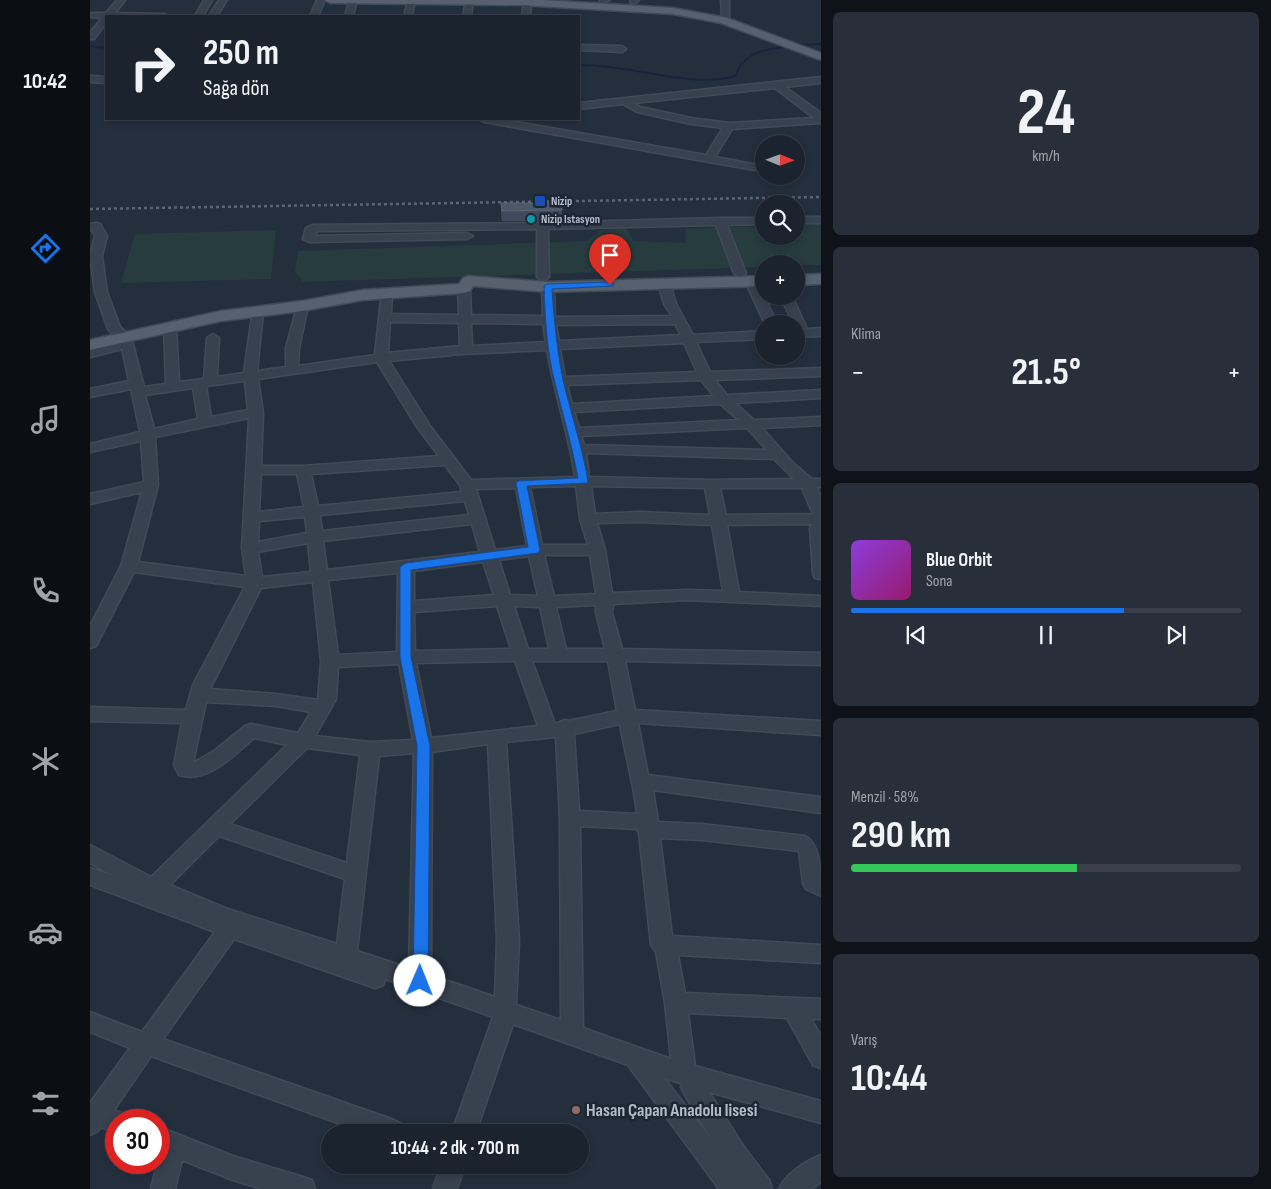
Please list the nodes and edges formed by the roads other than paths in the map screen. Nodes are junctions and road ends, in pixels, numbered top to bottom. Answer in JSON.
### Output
{"nodes":[{"id":1,"x":121,"y":0,"type":"edge"},
{"id":2,"x":208,"y":0,"type":"edge"},
{"id":3,"x":223,"y":0,"type":"edge"},
{"id":4,"x":321,"y":0,"type":"edge"},
{"id":5,"x":330,"y":0,"type":"edge"},
{"id":6,"x":354,"y":0,"type":"edge"},
{"id":7,"x":580,"y":0,"type":"edge"},
{"id":8,"x":605,"y":0,"type":"edge"},
{"id":9,"x":725,"y":0,"type":"edge"},
{"id":10,"x":411,"y":1,"type":"edge"},
{"id":11,"x":469,"y":2,"type":"junction"},
{"id":12,"x":527,"y":3,"type":"junction"},
{"id":13,"x":634,"y":4,"type":"edge"},
{"id":14,"x":90,"y":15,"type":"edge"},
{"id":15,"x":110,"y":15,"type":"edge"},
{"id":16,"x":200,"y":15,"type":"edge"},
{"id":17,"x":214,"y":15,"type":"edge"},
{"id":18,"x":314,"y":15,"type":"edge"},
{"id":19,"x":349,"y":15,"type":"edge"},
{"id":20,"x":408,"y":15,"type":"edge"},
{"id":21,"x":466,"y":15,"type":"edge"},
{"id":22,"x":526,"y":15,"type":"edge"},
{"id":23,"x":726,"y":16,"type":"junction"},
{"id":24,"x":105,"y":17,"type":"edge"},
{"id":25,"x":105,"y":21,"type":"edge"},
{"id":26,"x":91,"y":37,"type":"dead end"},
{"id":27,"x":781,"y":39,"type":"junction"},
{"id":28,"x":580,"y":47,"type":"edge"},
{"id":29,"x":805,"y":49,"type":"junction"},
{"id":30,"x":622,"y":50,"type":"dead end"},
{"id":31,"x":821,"y":54,"type":"edge"},
{"id":32,"x":821,"y":58,"type":"edge"},
{"id":33,"x":90,"y":79,"type":"edge"},
{"id":34,"x":105,"y":80,"type":"edge"},
{"id":35,"x":821,"y":80,"type":"edge"},
{"id":36,"x":776,"y":84,"type":"junction"},
{"id":37,"x":624,"y":101,"type":"junction"},
{"id":38,"x":580,"y":106,"type":"edge"},
{"id":39,"x":821,"y":119,"type":"edge"},
{"id":40,"x":490,"y":120,"type":"edge"},
{"id":41,"x":729,"y":126,"type":"junction"},
{"id":42,"x":708,"y":159,"type":"junction"},
{"id":43,"x":754,"y":167,"type":"dead end"},
{"id":44,"x":805,"y":220,"type":"edge"},
{"id":45,"x":821,"y":220,"type":"edge"},
{"id":46,"x":720,"y":221,"type":"junction"},
{"id":47,"x":755,"y":221,"type":"edge"},
{"id":48,"x":542,"y":226,"type":"junction"},
{"id":49,"x":90,"y":227,"type":"edge"},
{"id":50,"x":467,"y":236,"type":"dead end"},
{"id":51,"x":821,"y":271,"type":"edge"},
{"id":52,"x":805,"y":272,"type":"edge"},
{"id":53,"x":755,"y":277,"type":"edge"},
{"id":54,"x":821,"y":279,"type":"edge"},
{"id":55,"x":805,"y":280,"type":"edge"},
{"id":56,"x":546,"y":282,"type":"junction"},
{"id":57,"x":664,"y":283,"type":"junction"},
{"id":58,"x":464,"y":288,"type":"junction"},
{"id":59,"x":386,"y":293,"type":"junction"},
{"id":60,"x":302,"y":306,"type":"junction"},
{"id":61,"x":257,"y":312,"type":"junction"},
{"id":62,"x":384,"y":318,"type":"junction"},
{"id":63,"x":465,"y":319,"type":"junction"},
{"id":64,"x":680,"y":320,"type":"junction"},
{"id":65,"x":549,"y":321,"type":"junction"},
{"id":66,"x":170,"y":327,"type":"junction"},
{"id":67,"x":821,"y":332,"type":"edge"},
{"id":68,"x":805,"y":333,"type":"edge"},
{"id":69,"x":90,"y":334,"type":"edge"},
{"id":70,"x":755,"y":335,"type":"edge"},
{"id":71,"x":122,"y":337,"type":"junction"},
{"id":72,"x":213,"y":338,"type":"dead end"},
{"id":73,"x":687,"y":339,"type":"junction"},
{"id":74,"x":90,"y":345,"type":"edge"},
{"id":75,"x":553,"y":345,"type":"junction"},
{"id":76,"x":466,"y":350,"type":"junction"},
{"id":77,"x":90,"y":352,"type":"edge"},
{"id":78,"x":381,"y":358,"type":"junction"},
{"id":79,"x":293,"y":371,"type":"junction"},
{"id":80,"x":821,"y":372,"type":"edge"},
{"id":81,"x":251,"y":376,"type":"junction"},
{"id":82,"x":705,"y":376,"type":"junction"},
{"id":83,"x":559,"y":381,"type":"junction"},
{"id":84,"x":204,"y":383,"type":"junction"},
{"id":85,"x":173,"y":387,"type":"junction"},
{"id":86,"x":137,"y":388,"type":"junction"},
{"id":87,"x":90,"y":394,"type":"edge"},
{"id":88,"x":821,"y":394,"type":"edge"},
{"id":89,"x":723,"y":399,"type":"junction"},
{"id":90,"x":567,"y":408,"type":"junction"},
{"id":91,"x":256,"y":413,"type":"junction"},
{"id":92,"x":821,"y":421,"type":"edge"},
{"id":93,"x":205,"y":422,"type":"junction"},
{"id":94,"x":751,"y":424,"type":"junction"},
{"id":95,"x":573,"y":432,"type":"junction"},
{"id":96,"x":148,"y":435,"type":"junction"},
{"id":97,"x":90,"y":448,"type":"edge"},
{"id":98,"x":578,"y":449,"type":"junction"},
{"id":99,"x":779,"y":455,"type":"junction"},
{"id":100,"x":449,"y":460,"type":"junction"},
{"id":101,"x":255,"y":470,"type":"junction"},
{"id":102,"x":303,"y":470,"type":"junction"},
{"id":103,"x":583,"y":481,"type":"junction"},
{"id":104,"x":522,"y":483,"type":"junction"},
{"id":105,"x":815,"y":483,"type":"edge"},
{"id":106,"x":711,"y":484,"type":"junction"},
{"id":107,"x":151,"y":485,"type":"junction"},
{"id":108,"x":469,"y":491,"type":"junction"},
{"id":109,"x":90,"y":499,"type":"edge"},
{"id":110,"x":312,"y":511,"type":"junction"},
{"id":111,"x":821,"y":515,"type":"edge"},
{"id":112,"x":252,"y":517,"type":"junction"},
{"id":113,"x":478,"y":519,"type":"junction"},
{"id":114,"x":588,"y":519,"type":"junction"},
{"id":115,"x":718,"y":520,"type":"junction"},
{"id":116,"x":821,"y":520,"type":"edge"},
{"id":117,"x":315,"y":537,"type":"junction"},
{"id":118,"x":250,"y":548,"type":"junction"},
{"id":119,"x":534,"y":550,"type":"junction"},
{"id":120,"x":597,"y":550,"type":"junction"},
{"id":121,"x":489,"y":555,"type":"junction"},
{"id":122,"x":129,"y":566,"type":"junction"},
{"id":123,"x":406,"y":567,"type":"junction"},
{"id":124,"x":821,"y":574,"type":"edge"},
{"id":125,"x":319,"y":576,"type":"junction"},
{"id":126,"x":255,"y":583,"type":"junction"},
{"id":127,"x":732,"y":597,"type":"junction"},
{"id":128,"x":504,"y":600,"type":"junction"},
{"id":129,"x":605,"y":600,"type":"junction"},
{"id":130,"x":821,"y":601,"type":"edge"},
{"id":131,"x":548,"y":602,"type":"junction"},
{"id":132,"x":406,"y":606,"type":"junction"},
{"id":133,"x":90,"y":642,"type":"edge"},
{"id":134,"x":558,"y":654,"type":"junction"},
{"id":135,"x":615,"y":654,"type":"junction"},
{"id":136,"x":521,"y":655,"type":"junction"},
{"id":137,"x":406,"y":657,"type":"junction"},
{"id":138,"x":821,"y":658,"type":"edge"},
{"id":139,"x":330,"y":661,"type":"junction"},
{"id":140,"x":199,"y":695,"type":"junction"},
{"id":141,"x":322,"y":707,"type":"junction"},
{"id":142,"x":90,"y":714,"type":"edge"},
{"id":143,"x":627,"y":716,"type":"junction"},
{"id":144,"x":193,"y":717,"type":"junction"},
{"id":145,"x":821,"y":728,"type":"edge"},
{"id":146,"x":557,"y":730,"type":"junction"},
{"id":147,"x":497,"y":736,"type":"junction"},
{"id":148,"x":303,"y":741,"type":"junction"},
{"id":149,"x":423,"y":746,"type":"junction"},
{"id":150,"x":370,"y":749,"type":"junction"},
{"id":151,"x":640,"y":781,"type":"junction"},
{"id":152,"x":821,"y":804,"type":"edge"},
{"id":153,"x":570,"y":818,"type":"junction"},
{"id":154,"x":647,"y":825,"type":"junction"},
{"id":155,"x":215,"y":827,"type":"junction"},
{"id":156,"x":90,"y":853,"type":"edge"},
{"id":157,"x":355,"y":874,"type":"junction"},
{"id":158,"x":90,"y":876,"type":"edge"},
{"id":159,"x":821,"y":887,"type":"edge"},
{"id":160,"x":153,"y":888,"type":"junction"},
{"id":161,"x":229,"y":929,"type":"junction"},
{"id":162,"x":662,"y":945,"type":"junction"},
{"id":163,"x":821,"y":954,"type":"edge"},
{"id":164,"x":346,"y":957,"type":"junction"},
{"id":165,"x":420,"y":981,"type":"junction"},
{"id":166,"x":676,"y":1004,"type":"junction"},
{"id":167,"x":793,"y":1008,"type":"junction"},
{"id":168,"x":821,"y":1009,"type":"edge"},
{"id":169,"x":504,"y":1014,"type":"junction"},
{"id":170,"x":90,"y":1022,"type":"edge"},
{"id":171,"x":572,"y":1035,"type":"junction"},
{"id":172,"x":146,"y":1044,"type":"junction"},
{"id":173,"x":821,"y":1057,"type":"edge"},
{"id":174,"x":638,"y":1062,"type":"junction"},
{"id":175,"x":689,"y":1081,"type":"junction"},
{"id":176,"x":821,"y":1112,"type":"edge"},
{"id":177,"x":101,"y":1120,"type":"edge"},
{"id":178,"x":821,"y":1123,"type":"edge"},
{"id":179,"x":371,"y":1124,"type":"edge"},
{"id":180,"x":467,"y":1124,"type":"edge"},
{"id":181,"x":170,"y":1144,"type":"edge"},
{"id":182,"x":821,"y":1167,"type":"edge"},
{"id":183,"x":164,"y":1174,"type":"edge"},
{"id":184,"x":450,"y":1174,"type":"edge"},
{"id":185,"x":163,"y":1189,"type":"edge"},
{"id":186,"x":303,"y":1189,"type":"edge"},
{"id":187,"x":445,"y":1189,"type":"edge"},
{"id":188,"x":734,"y":1189,"type":"edge"},
{"id":189,"x":760,"y":1189,"type":"edge"},
{"id":190,"x":791,"y":1189,"type":"edge"}],
"edges":[{"from":1,"to":15,"type":"street"},
{"from":2,"to":16,"type":"street"},
{"from":3,"to":17,"type":"street"},
{"from":4,"to":18,"type":"street"},
{"from":5,"to":6,"type":"main road"},
{"from":6,"to":10,"type":"main road"},
{"from":6,"to":19,"type":"street"},
{"from":7,"to":8,"type":"main road"},
{"from":8,"to":13,"type":"main road"},
{"from":9,"to":23,"type":"street"},
{"from":10,"to":11,"type":"main road"},
{"from":10,"to":20,"type":"street"},
{"from":11,"to":12,"type":"main road"},
{"from":11,"to":21,"type":"street"},
{"from":12,"to":13,"type":"main road"},
{"from":12,"to":22,"type":"street"},
{"from":13,"to":23,"type":"main road"},
{"from":13,"to":27,"type":"main road"},
{"from":14,"to":24,"type":"street"},
{"from":23,"to":27,"type":"main road"},
{"from":25,"to":26,"type":"street"},
{"from":27,"to":29,"type":"main road"},
{"from":28,"to":30,"type":"street"},
{"from":29,"to":31,"type":"main road"},
{"from":29,"to":32,"type":"main road"},
{"from":33,"to":34,"type":"street"},
{"from":35,"to":36,"type":"street"},
{"from":36,"to":37,"type":"street"},
{"from":36,"to":39,"type":"street"},
{"from":37,"to":38,"type":"street"},
{"from":37,"to":41,"type":"street"},
{"from":39,"to":41,"type":"street"},
{"from":40,"to":42,"type":"street"},
{"from":41,"to":42,"type":"street"},
{"from":42,"to":43,"type":"street"},
{"from":44,"to":45,"type":"street"},
{"from":46,"to":47,"type":"street"},
{"from":46,"to":48,"type":"street"},
{"from":46,"to":53,"type":"street"},
{"from":48,"to":50,"type":"street"},
{"from":48,"to":56,"type":"street"},
{"from":49,"to":71,"type":"street"},
{"from":51,"to":52,"type":"main road"},
{"from":53,"to":56,"type":"main road"},
{"from":53,"to":57,"type":"main road"},
{"from":54,"to":55,"type":"main road"},
{"from":56,"to":57,"type":"main road"},
{"from":56,"to":58,"type":"main road"},
{"from":56,"to":65,"type":"street"},
{"from":56,"to":71,"type":"main road"},
{"from":57,"to":64,"type":"street"},
{"from":58,"to":59,"type":"main road"},
{"from":58,"to":63,"type":"street"},
{"from":59,"to":60,"type":"main road"},
{"from":59,"to":62,"type":"street"},
{"from":60,"to":61,"type":"main road"},
{"from":60,"to":79,"type":"street"},
{"from":61,"to":66,"type":"main road"},
{"from":61,"to":81,"type":"street"},
{"from":62,"to":63,"type":"street"},
{"from":62,"to":78,"type":"street"},
{"from":63,"to":65,"type":"street"},
{"from":63,"to":76,"type":"street"},
{"from":64,"to":65,"type":"street"},
{"from":64,"to":73,"type":"street"},
{"from":65,"to":75,"type":"street"},
{"from":66,"to":71,"type":"main road"},
{"from":66,"to":85,"type":"street"},
{"from":67,"to":68,"type":"street"},
{"from":69,"to":71,"type":"main road"},
{"from":70,"to":73,"type":"street"},
{"from":71,"to":74,"type":"main road"},
{"from":71,"to":77,"type":"street"},
{"from":71,"to":86,"type":"street"},
{"from":72,"to":84,"type":"street"},
{"from":73,"to":75,"type":"street"},
{"from":73,"to":82,"type":"street"},
{"from":75,"to":76,"type":"street"},
{"from":75,"to":83,"type":"street"},
{"from":76,"to":78,"type":"street"},
{"from":78,"to":79,"type":"street"},
{"from":78,"to":100,"type":"street"},
{"from":79,"to":81,"type":"street"},
{"from":80,"to":82,"type":"street"},
{"from":81,"to":84,"type":"street"},
{"from":81,"to":91,"type":"street"},
{"from":82,"to":83,"type":"street"},
{"from":82,"to":89,"type":"street"},
{"from":83,"to":90,"type":"street"},
{"from":84,"to":85,"type":"street"},
{"from":84,"to":93,"type":"street"},
{"from":85,"to":86,"type":"street"},
{"from":86,"to":87,"type":"street"},
{"from":86,"to":96,"type":"street"},
{"from":88,"to":89,"type":"street"},
{"from":89,"to":90,"type":"street"},
{"from":89,"to":94,"type":"street"},
{"from":90,"to":95,"type":"street"},
{"from":91,"to":93,"type":"street"},
{"from":91,"to":101,"type":"street"},
{"from":92,"to":94,"type":"street"},
{"from":93,"to":96,"type":"street"},
{"from":94,"to":95,"type":"street"},
{"from":94,"to":99,"type":"street"},
{"from":95,"to":98,"type":"street"},
{"from":96,"to":97,"type":"street"},
{"from":96,"to":107,"type":"street"},
{"from":98,"to":99,"type":"street"},
{"from":98,"to":103,"type":"street"},
{"from":99,"to":105,"type":"street"},
{"from":100,"to":102,"type":"street"},
{"from":100,"to":108,"type":"street"},
{"from":101,"to":102,"type":"street"},
{"from":101,"to":112,"type":"street"},
{"from":102,"to":110,"type":"street"},
{"from":103,"to":104,"type":"street"},
{"from":103,"to":106,"type":"street"},
{"from":103,"to":114,"type":"street"},
{"from":104,"to":108,"type":"street"},
{"from":104,"to":119,"type":"street"},
{"from":105,"to":106,"type":"street"},
{"from":105,"to":111,"type":"street"},
{"from":106,"to":115,"type":"street"},
{"from":107,"to":109,"type":"street"},
{"from":107,"to":122,"type":"street"},
{"from":108,"to":110,"type":"street"},
{"from":108,"to":113,"type":"street"},
{"from":110,"to":112,"type":"street"},
{"from":110,"to":117,"type":"street"},
{"from":112,"to":118,"type":"street"},
{"from":113,"to":117,"type":"street"},
{"from":113,"to":121,"type":"street"},
{"from":114,"to":115,"type":"street"},
{"from":114,"to":120,"type":"street"},
{"from":115,"to":116,"type":"street"},
{"from":115,"to":127,"type":"street"},
{"from":116,"to":124,"type":"street"},
{"from":117,"to":118,"type":"street"},
{"from":117,"to":125,"type":"street"},
{"from":118,"to":126,"type":"street"},
{"from":119,"to":120,"type":"street"},
{"from":119,"to":121,"type":"street"},
{"from":119,"to":131,"type":"street"},
{"from":120,"to":129,"type":"street"},
{"from":121,"to":123,"type":"street"},
{"from":121,"to":128,"type":"street"},
{"from":122,"to":126,"type":"street"},
{"from":122,"to":133,"type":"street"},
{"from":123,"to":125,"type":"street"},
{"from":123,"to":132,"type":"street"},
{"from":125,"to":126,"type":"street"},
{"from":125,"to":139,"type":"street"},
{"from":126,"to":140,"type":"street"},
{"from":127,"to":129,"type":"street"},
{"from":127,"to":130,"type":"street"},
{"from":128,"to":131,"type":"street"},
{"from":128,"to":132,"type":"street"},
{"from":128,"to":136,"type":"street"},
{"from":129,"to":131,"type":"street"},
{"from":129,"to":135,"type":"street"},
{"from":131,"to":134,"type":"street"},
{"from":132,"to":137,"type":"street"},
{"from":134,"to":135,"type":"street"},
{"from":134,"to":136,"type":"street"},
{"from":135,"to":138,"type":"street"},
{"from":135,"to":143,"type":"street"},
{"from":136,"to":137,"type":"street"},
{"from":136,"to":146,"type":"street"},
{"from":137,"to":139,"type":"street"},
{"from":137,"to":149,"type":"street"},
{"from":139,"to":141,"type":"street"},
{"from":140,"to":141,"type":"street"},
{"from":140,"to":144,"type":"street"},
{"from":141,"to":148,"type":"street"},
{"from":142,"to":144,"type":"street"},
{"from":143,"to":145,"type":"street"},
{"from":143,"to":146,"type":"street"},
{"from":143,"to":151,"type":"street"},
{"from":144,"to":148,"type":"street"},
{"from":146,"to":147,"type":"street"},
{"from":146,"to":153,"type":"street"},
{"from":147,"to":149,"type":"street"},
{"from":147,"to":169,"type":"street"},
{"from":148,"to":150,"type":"street"},
{"from":148,"to":155,"type":"street"},
{"from":149,"to":150,"type":"street"},
{"from":149,"to":165,"type":"street"},
{"from":150,"to":157,"type":"street"},
{"from":151,"to":152,"type":"street"},
{"from":151,"to":154,"type":"street"},
{"from":153,"to":154,"type":"street"},
{"from":153,"to":171,"type":"street"},
{"from":154,"to":159,"type":"street"},
{"from":154,"to":162,"type":"street"},
{"from":155,"to":157,"type":"street"},
{"from":155,"to":160,"type":"street"},
{"from":156,"to":160,"type":"street"},
{"from":157,"to":164,"type":"street"},
{"from":158,"to":161,"type":"street"},
{"from":160,"to":164,"type":"street"},
{"from":161,"to":169,"type":"street"},
{"from":161,"to":172,"type":"street"},
{"from":162,"to":163,"type":"street"},
{"from":162,"to":166,"type":"street"},
{"from":164,"to":165,"type":"street"},
{"from":165,"to":169,"type":"street"},
{"from":166,"to":167,"type":"street"},
{"from":166,"to":175,"type":"street"},
{"from":167,"to":168,"type":"street"},
{"from":167,"to":173,"type":"street"},
{"from":169,"to":171,"type":"street"},
{"from":169,"to":174,"type":"street"},
{"from":169,"to":180,"type":"street"},
{"from":170,"to":172,"type":"street"},
{"from":171,"to":175,"type":"street"},
{"from":172,"to":177,"type":"street"},
{"from":172,"to":179,"type":"street"},
{"from":174,"to":175,"type":"street"},
{"from":174,"to":188,"type":"street"},
{"from":175,"to":176,"type":"street"},
{"from":175,"to":178,"type":"street"},
{"from":175,"to":189,"type":"street"},
{"from":181,"to":186,"type":"street"},
{"from":182,"to":190,"type":"street"},
{"from":183,"to":185,"type":"street"},
{"from":184,"to":187,"type":"street"}]}
